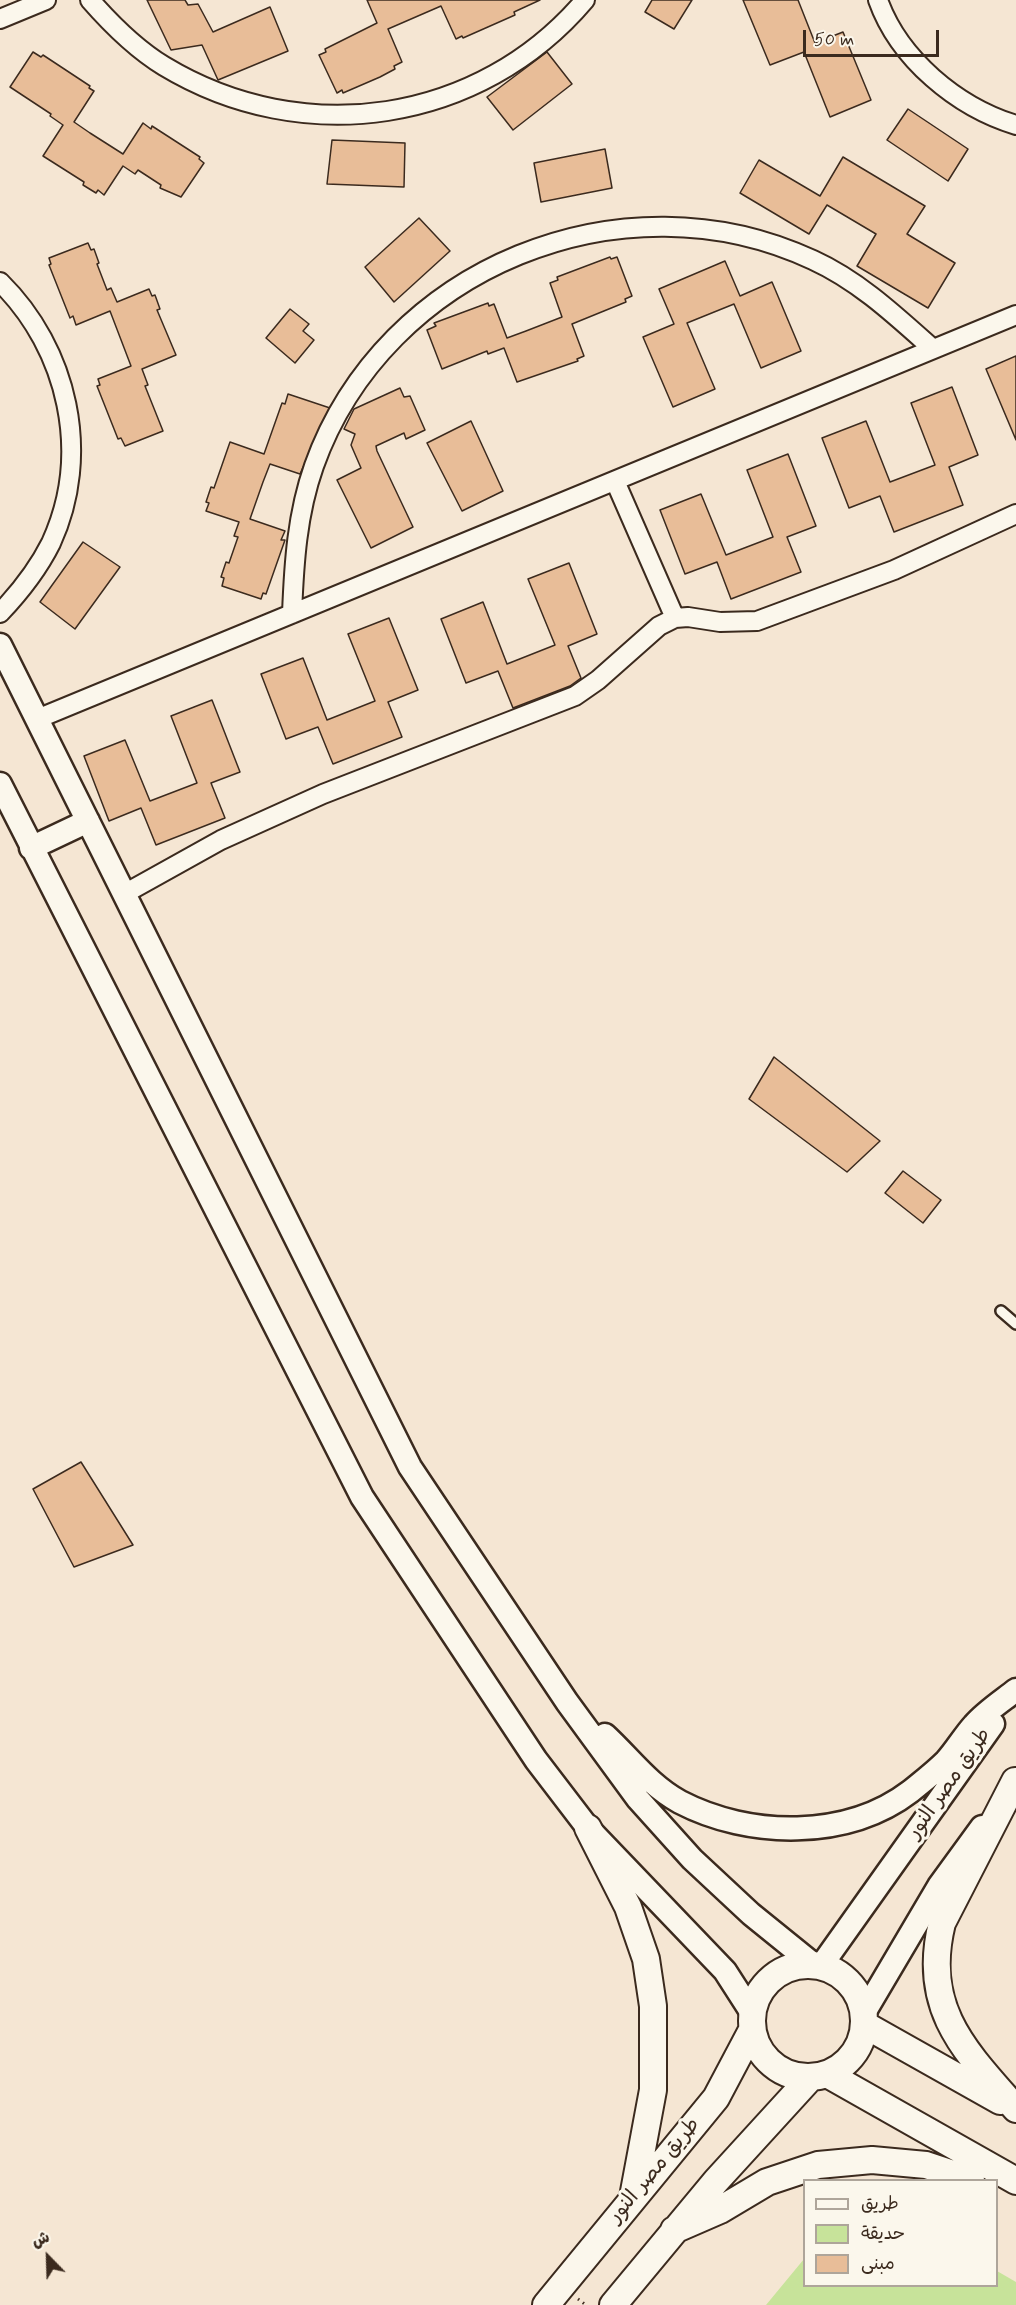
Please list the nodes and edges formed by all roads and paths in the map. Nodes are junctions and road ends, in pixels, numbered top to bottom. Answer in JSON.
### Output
{"nodes":[{"id":1,"x":46,"y":0,"type":"edge"},
{"id":2,"x":90,"y":0,"type":"edge"},
{"id":3,"x":585,"y":0,"type":"edge"},
{"id":4,"x":878,"y":0,"type":"edge"},
{"id":5,"x":0,"y":19,"type":"edge"},
{"id":6,"x":1016,"y":125,"type":"edge"},
{"id":7,"x":0,"y":282,"type":"edge"},
{"id":8,"x":1016,"y":315,"type":"edge"},
{"id":9,"x":933,"y":349,"type":"junction"},
{"id":10,"x":615,"y":481,"type":"junction"},
{"id":11,"x":1016,"y":514,"type":"edge"},
{"id":12,"x":0,"y":613,"type":"edge"},
{"id":13,"x":292,"y":614,"type":"junction"},
{"id":14,"x":675,"y":618,"type":"junction"},
{"id":15,"x":0,"y":645,"type":"edge"},
{"id":16,"x":37,"y":719,"type":"junction"},
{"id":17,"x":0,"y":784,"type":"edge"},
{"id":18,"x":88,"y":821,"type":"junction"},
{"id":19,"x":31,"y":848,"type":"junction"},
{"id":20,"x":124,"y":894,"type":"junction"},
{"id":21,"x":1001,"y":1311,"type":"dead end"},
{"id":22,"x":1016,"y":1324,"type":"edge"},
{"id":23,"x":1016,"y":1690,"type":"edge"},
{"id":24,"x":567,"y":1702,"type":"junction"},
{"id":25,"x":1016,"y":1781,"type":"edge"},
{"id":26,"x":588,"y":1828,"type":"junction"},
{"id":27,"x":818,"y":1965,"type":"junction"},
{"id":28,"x":864,"y":2019,"type":"junction"},
{"id":29,"x":752,"y":2022,"type":"junction"},
{"id":30,"x":819,"y":2076,"type":"junction"},
{"id":31,"x":1016,"y":2109,"type":"edge"},
{"id":32,"x":965,"y":2179,"type":"edge"},
{"id":33,"x":1016,"y":2181,"type":"edge"},
{"id":34,"x":998,"y":2190,"type":"edge"},
{"id":35,"x":1016,"y":2195,"type":"edge"},
{"id":36,"x":633,"y":2197,"type":"junction"},
{"id":37,"x":674,"y":2230,"type":"junction"},
{"id":38,"x":546,"y":2305,"type":"edge"},
{"id":39,"x":613,"y":2305,"type":"edge"}],
"edges":[{"from":1,"to":5,"type":"street"},
{"from":2,"to":3,"type":"street"},
{"from":4,"to":6,"type":"street"},
{"from":7,"to":12,"type":"street"},
{"from":8,"to":9,"type":"street"},
{"from":9,"to":10,"type":"street"},
{"from":9,"to":13,"type":"street"},
{"from":10,"to":13,"type":"street"},
{"from":10,"to":14,"type":"street"},
{"from":11,"to":14,"type":"street"},
{"from":13,"to":16,"type":"street"},
{"from":14,"to":20,"type":"street"},
{"from":15,"to":16,"type":"street"},
{"from":16,"to":18,"type":"street"},
{"from":17,"to":19,"type":"street"},
{"from":18,"to":19,"type":"street"},
{"from":18,"to":20,"type":"street"},
{"from":19,"to":26,"type":"street"},
{"from":20,"to":24,"type":"street"},
{"from":21,"to":22,"type":"lane"},
{"from":23,"to":24,"type":"street"},
{"from":23,"to":27,"type":"street","name":"طريق مصر النور"},
{"from":24,"to":27,"type":"street"},
{"from":25,"to":28,"type":"street"},
{"from":25,"to":31,"type":"main road"},
{"from":26,"to":29,"type":"street"},
{"from":26,"to":36,"type":"main road"},
{"from":27,"to":28,"type":"main road"},
{"from":27,"to":29,"type":"main road"},
{"from":28,"to":30,"type":"main road"},
{"from":28,"to":31,"type":"main road"},
{"from":29,"to":30,"type":"main road"},
{"from":29,"to":36,"type":"main road","name":"طريق مصر النور"},
{"from":30,"to":33,"type":"main road"},
{"from":30,"to":37,"type":"main road"},
{"from":32,"to":37,"type":"main road"},
{"from":34,"to":35,"type":"main road"},
{"from":36,"to":38,"type":"main road","name":"طريق مصر النور"},
{"from":37,"to":39,"type":"main road"}]}
